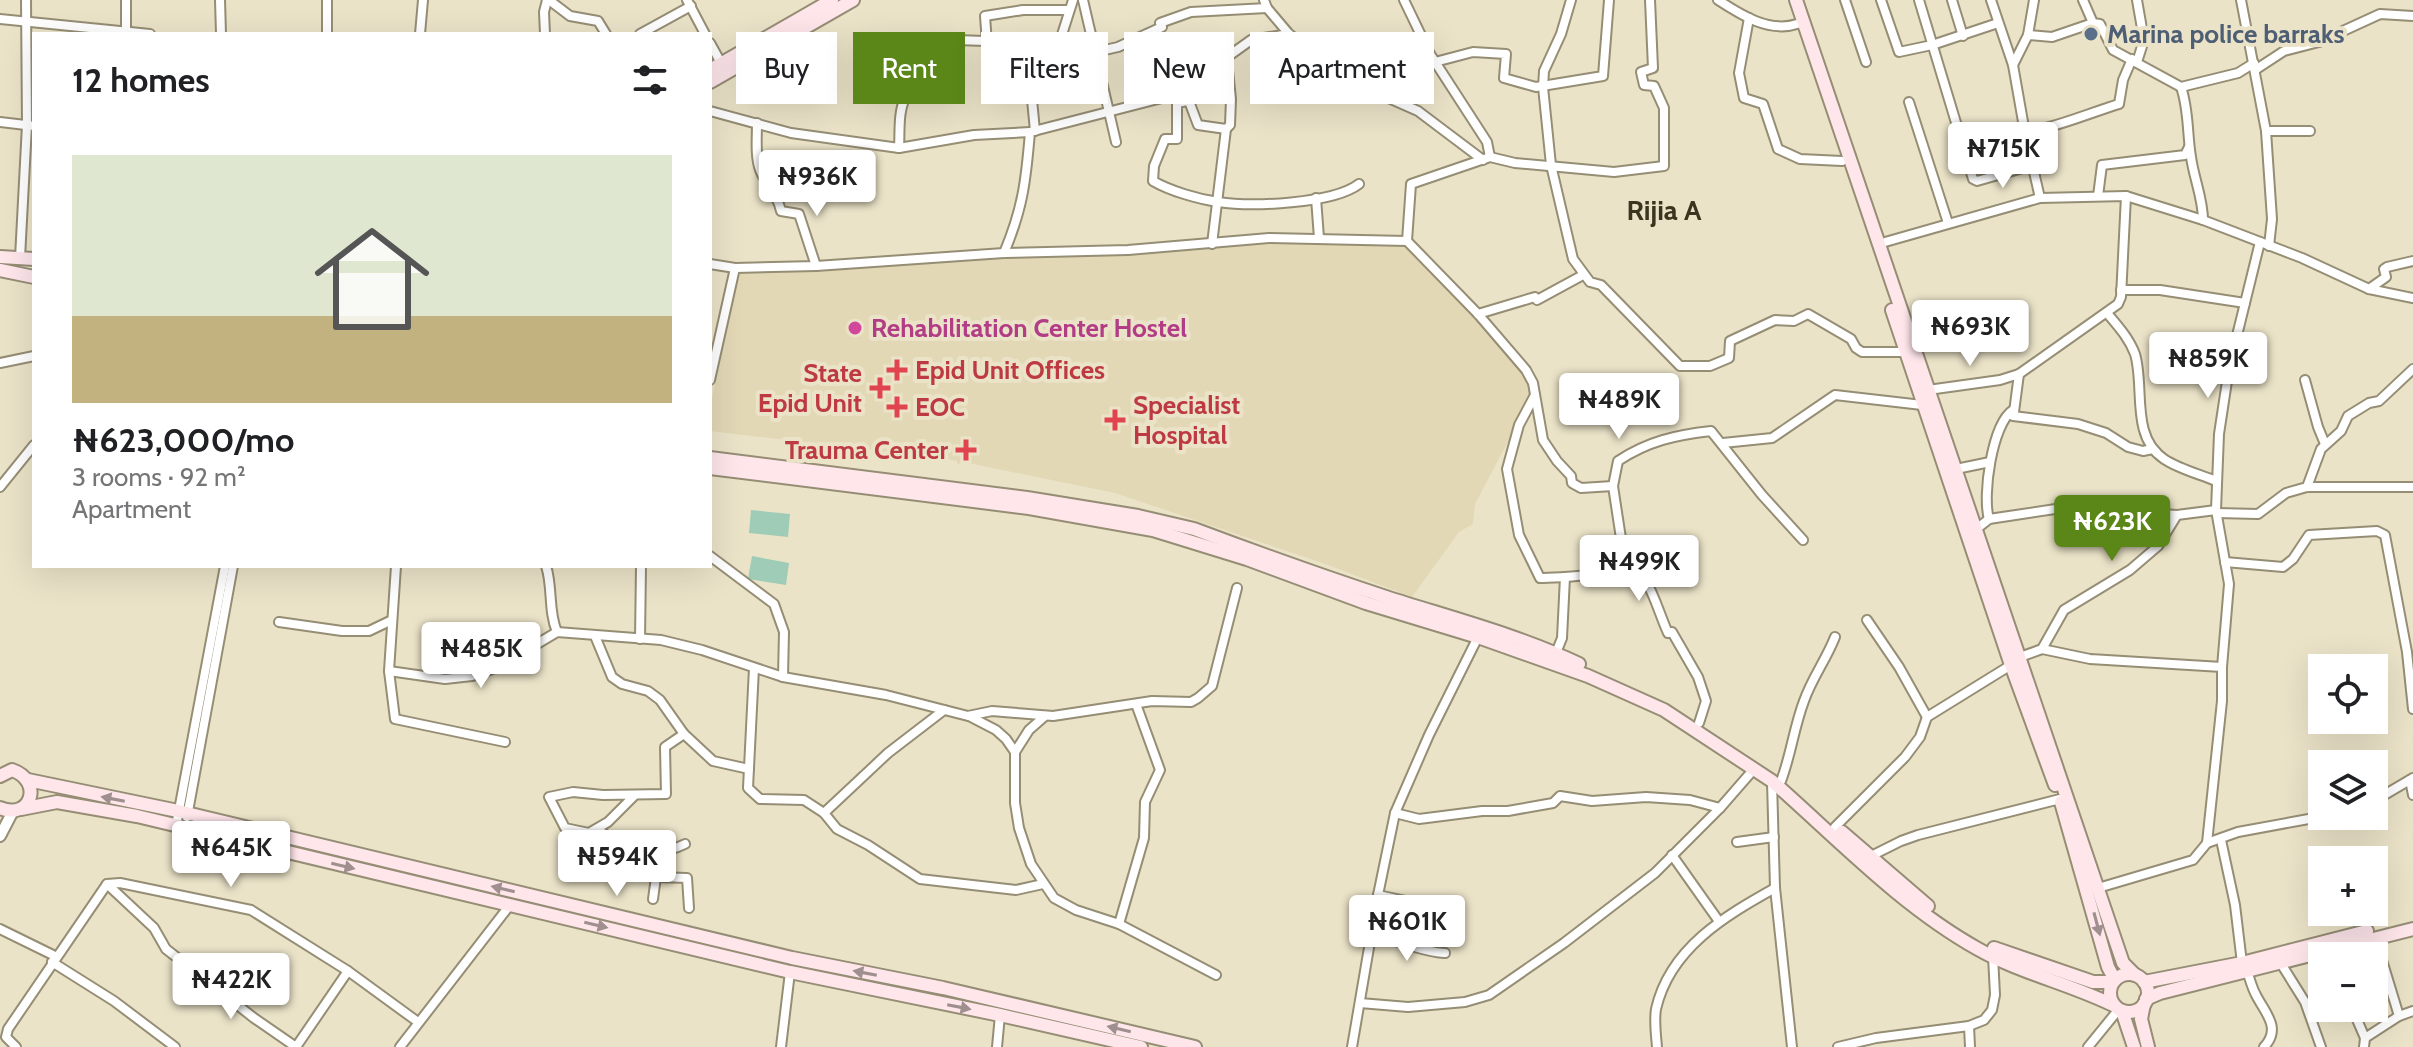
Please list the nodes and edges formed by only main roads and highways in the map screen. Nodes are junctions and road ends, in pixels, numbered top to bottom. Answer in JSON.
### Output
{"nodes":[{"id":1,"x":832,"y":0,"type":"edge"},
{"id":2,"x":853,"y":0,"type":"edge"},
{"id":3,"x":1789,"y":0,"type":"edge"},
{"id":4,"x":1796,"y":0,"type":"edge"},
{"id":5,"x":715,"y":67,"type":"edge"},
{"id":6,"x":712,"y":81,"type":"edge"},
{"id":7,"x":0,"y":257,"type":"edge"},
{"id":8,"x":32,"y":259,"type":"edge"},
{"id":9,"x":0,"y":270,"type":"edge"},
{"id":10,"x":32,"y":277,"type":"edge"},
{"id":11,"x":712,"y":458,"type":"edge"},
{"id":12,"x":712,"y":468,"type":"edge"},
{"id":13,"x":1480,"y":632,"type":"junction"},
{"id":14,"x":2016,"y":661,"type":"junction"},
{"id":15,"x":3,"y":773,"type":"edge"},
{"id":16,"x":28,"y":780,"type":"junction"},
{"id":17,"x":1777,"y":781,"type":"junction"},
{"id":18,"x":0,"y":808,"type":"edge"},
{"id":19,"x":17,"y":810,"type":"junction"},
{"id":20,"x":2413,"y":922,"type":"edge"},
{"id":21,"x":2413,"y":929,"type":"edge"},
{"id":22,"x":2361,"y":942,"type":"edge"},
{"id":23,"x":2308,"y":957,"type":"edge"},
{"id":24,"x":2244,"y":967,"type":"junction"},
{"id":25,"x":2140,"y":979,"type":"junction"},
{"id":26,"x":2114,"y":981,"type":"junction"},
{"id":27,"x":2145,"y":1001,"type":"junction"},
{"id":28,"x":2118,"y":1009,"type":"junction"},
{"id":29,"x":1141,"y":1047,"type":"edge"},
{"id":30,"x":1195,"y":1047,"type":"edge"},
{"id":31,"x":2134,"y":1047,"type":"edge"},
{"id":32,"x":2148,"y":1047,"type":"edge"}],
"edges":[{"from":1,"to":5,"type":"main road"},
{"from":2,"to":6,"type":"main road"},
{"from":3,"to":14,"type":"main road"},
{"from":4,"to":14,"type":"main road"},
{"from":7,"to":8,"type":"main road"},
{"from":9,"to":10,"type":"main road"},
{"from":11,"to":13,"type":"main road"},
{"from":12,"to":13,"type":"main road"},
{"from":13,"to":17,"type":"main road"},
{"from":13,"to":17,"type":"main road"},
{"from":14,"to":25,"type":"main road"},
{"from":14,"to":26,"type":"main road","one_way":true},
{"from":15,"to":16,"type":"main road"},
{"from":16,"to":19,"type":"main road"},
{"from":30,"to":16,"type":"main road","one_way":true},
{"from":17,"to":26,"type":"main road"},
{"from":17,"to":28,"type":"main road"},
{"from":18,"to":19,"type":"main road"},
{"from":19,"to":29,"type":"main road","one_way":true},
{"from":20,"to":24,"type":"main road"},
{"from":21,"to":22,"type":"main road"},
{"from":23,"to":24,"type":"main road"},
{"from":24,"to":25,"type":"main road"},
{"from":24,"to":27,"type":"main road"},
{"from":25,"to":26,"type":"main road"},
{"from":25,"to":27,"type":"main road"},
{"from":26,"to":28,"type":"main road"},
{"from":27,"to":28,"type":"main road"},
{"from":27,"to":32,"type":"main road"},
{"from":28,"to":31,"type":"main road"}]}
